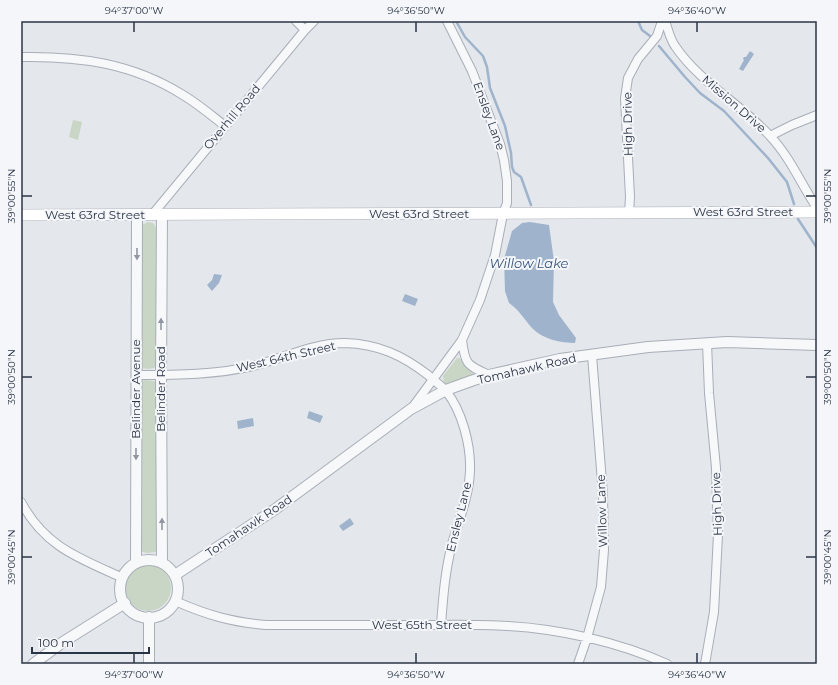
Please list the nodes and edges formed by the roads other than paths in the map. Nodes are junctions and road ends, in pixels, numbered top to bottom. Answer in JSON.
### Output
{"nodes":[{"id":1,"x":296,"y":21,"type":"edge"},
{"id":2,"x":314,"y":21,"type":"edge"},
{"id":3,"x":447,"y":21,"type":"edge"},
{"id":4,"x":664,"y":21,"type":"edge"},
{"id":5,"x":305,"y":30,"type":"junction"},
{"id":6,"x":21,"y":57,"type":"edge"},
{"id":7,"x":817,"y":115,"type":"edge"},
{"id":8,"x":225,"y":126,"type":"junction"},
{"id":9,"x":770,"y":136,"type":"junction"},
{"id":10,"x":817,"y":208,"type":"edge"},
{"id":11,"x":817,"y":212,"type":"edge"},
{"id":12,"x":629,"y":213,"type":"junction"},
{"id":13,"x":503,"y":214,"type":"junction"},
{"id":14,"x":21,"y":215,"type":"edge"},
{"id":15,"x":137,"y":215,"type":"junction"},
{"id":16,"x":157,"y":215,"type":"junction"},
{"id":17,"x":462,"y":340,"type":"junction"},
{"id":18,"x":707,"y":343,"type":"junction"},
{"id":19,"x":817,"y":345,"type":"edge"},
{"id":20,"x":592,"y":355,"type":"junction"},
{"id":21,"x":137,"y":375,"type":"junction"},
{"id":22,"x":161,"y":375,"type":"junction"},
{"id":23,"x":489,"y":375,"type":"junction"},
{"id":24,"x":434,"y":380,"type":"junction"},
{"id":25,"x":446,"y":390,"type":"junction"},
{"id":26,"x":411,"y":409,"type":"junction"},
{"id":27,"x":21,"y":502,"type":"edge"},
{"id":28,"x":162,"y":563,"type":"junction"},
{"id":29,"x":136,"y":564,"type":"junction"},
{"id":30,"x":175,"y":575,"type":"junction"},
{"id":31,"x":122,"y":578,"type":"junction"},
{"id":32,"x":175,"y":601,"type":"junction"},
{"id":33,"x":125,"y":604,"type":"junction"},
{"id":34,"x":149,"y":618,"type":"junction"},
{"id":35,"x":441,"y":625,"type":"junction"},
{"id":36,"x":588,"y":638,"type":"junction"},
{"id":37,"x":33,"y":664,"type":"edge"},
{"id":38,"x":149,"y":664,"type":"edge"},
{"id":39,"x":578,"y":664,"type":"edge"},
{"id":40,"x":667,"y":664,"type":"edge"},
{"id":41,"x":705,"y":664,"type":"edge"}],
"edges":[{"from":1,"to":5,"type":"street"},
{"from":2,"to":5,"type":"street","name":"Overhill Road"},
{"from":3,"to":13,"type":"street","name":"Ensley Lane"},
{"from":4,"to":9,"type":"street","name":"Mission Drive"},
{"from":4,"to":12,"type":"street","name":"High Drive"},
{"from":5,"to":8,"type":"street","name":"Overhill Road"},
{"from":6,"to":8,"type":"street"},
{"from":7,"to":9,"type":"street"},
{"from":8,"to":16,"type":"street","name":"Overhill Road"},
{"from":9,"to":10,"type":"street","name":"Mission Drive"},
{"from":11,"to":12,"type":"main road","name":"West 63rd Street"},
{"from":12,"to":13,"type":"main road","name":"West 63rd Street"},
{"from":13,"to":16,"type":"main road","name":"West 63rd Street"},
{"from":13,"to":17,"type":"street","name":"Ensley Lane"},
{"from":14,"to":15,"type":"main road","name":"West 63rd Street"},
{"from":15,"to":16,"type":"main road","name":"West 63rd Street"},
{"from":15,"to":21,"type":"street","name":"Belinder Avenue","one_way":true},
{"from":22,"to":16,"type":"street","name":"Belinder Road","one_way":true},
{"from":17,"to":23,"type":"street"},
{"from":17,"to":24,"type":"street","name":"Ensley Lane"},
{"from":18,"to":19,"type":"street","name":"Tomahawk Road"},
{"from":18,"to":20,"type":"street","name":"Tomahawk Road"},
{"from":18,"to":41,"type":"street","name":"High Drive"},
{"from":20,"to":23,"type":"street","name":"Tomahawk Road"},
{"from":20,"to":36,"type":"street","name":"Willow Lane"},
{"from":21,"to":22,"type":"street","name":"West 64th Street"},
{"from":21,"to":29,"type":"street","name":"Belinder Avenue","one_way":true},
{"from":22,"to":24,"type":"street","name":"West 64th Street"},
{"from":28,"to":22,"type":"street","name":"Belinder Road","one_way":true},
{"from":23,"to":25,"type":"street","name":"Tomahawk Road"},
{"from":24,"to":25,"type":"street","name":"West 64th Street"},
{"from":24,"to":26,"type":"street","name":"Ensley Lane"},
{"from":25,"to":26,"type":"street","name":"Tomahawk Road"},
{"from":25,"to":35,"type":"street","name":"Ensley Lane"},
{"from":26,"to":30,"type":"street","name":"Tomahawk Road"},
{"from":27,"to":31,"type":"street"},
{"from":28,"to":29,"type":"street"},
{"from":28,"to":30,"type":"street"},
{"from":29,"to":31,"type":"street"},
{"from":30,"to":32,"type":"street"},
{"from":31,"to":33,"type":"street"},
{"from":32,"to":34,"type":"street"},
{"from":32,"to":35,"type":"street","name":"West 65th Street"},
{"from":33,"to":34,"type":"street"},
{"from":33,"to":37,"type":"street"},
{"from":34,"to":38,"type":"street"},
{"from":35,"to":36,"type":"street","name":"West 65th Street"},
{"from":36,"to":39,"type":"street","name":"Willow Lane"},
{"from":36,"to":40,"type":"street","name":"West 65th Street"}]}
